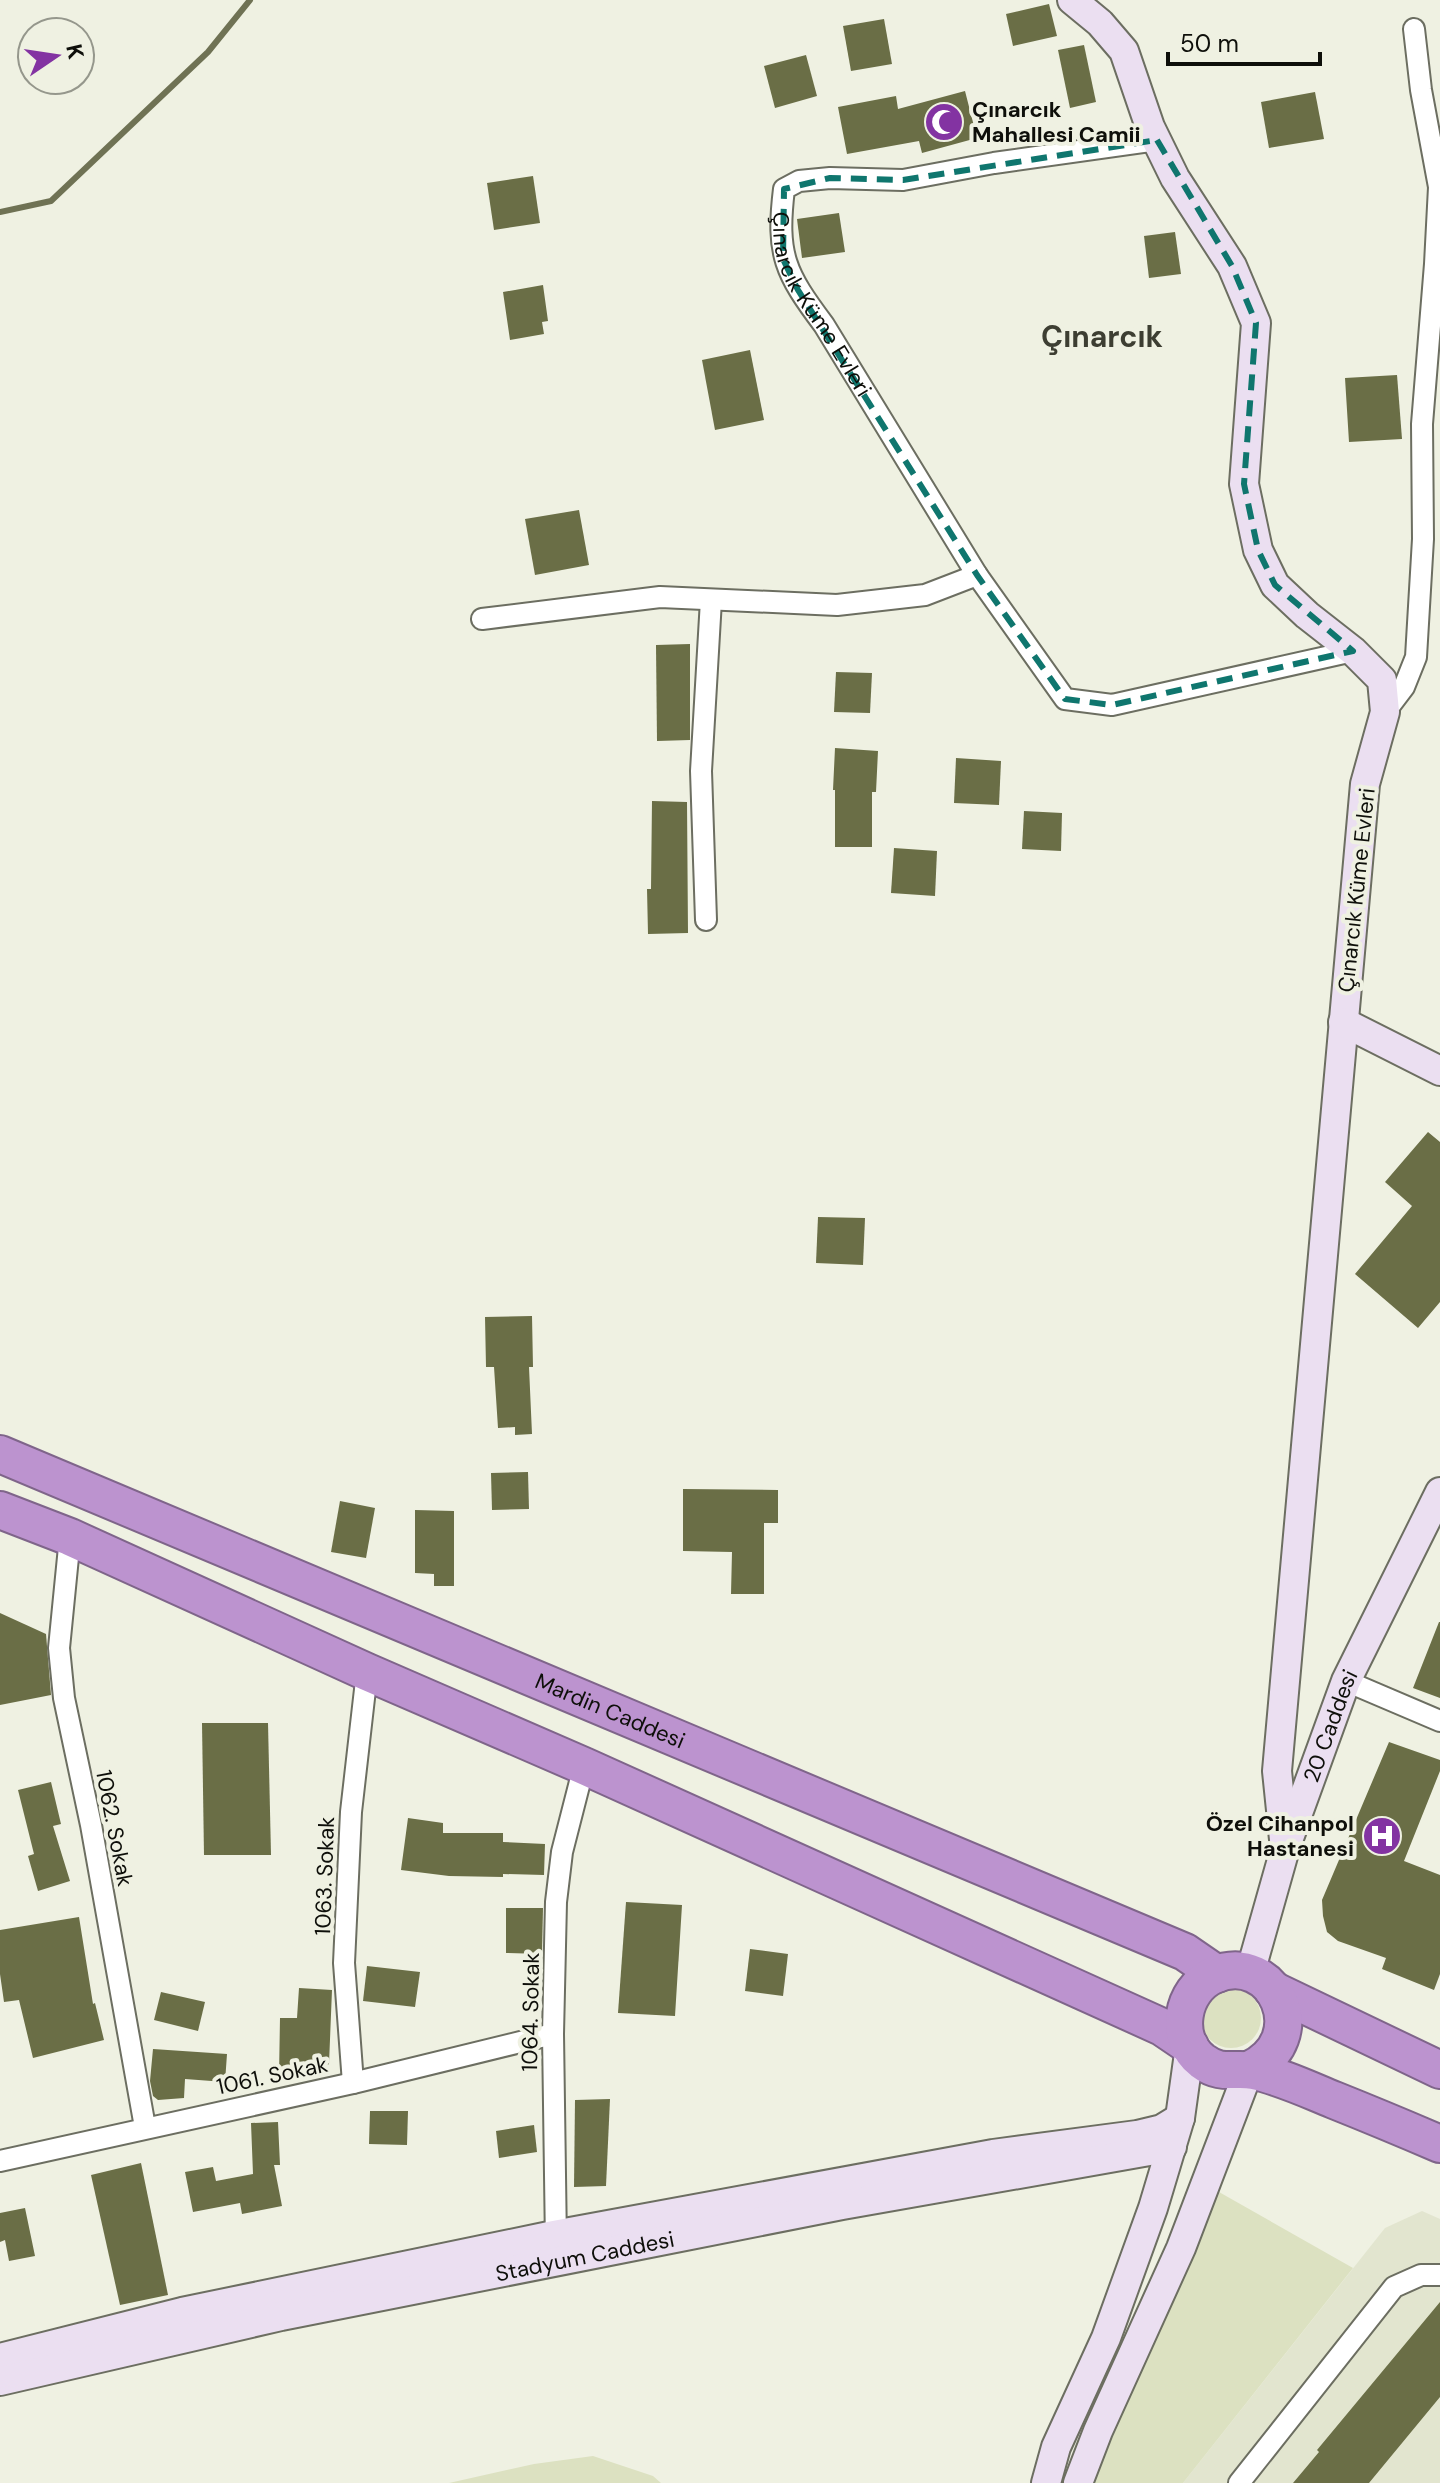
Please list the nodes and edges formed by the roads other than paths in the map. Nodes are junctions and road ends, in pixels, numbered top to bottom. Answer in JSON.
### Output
{"nodes":[{"id":1,"x":1072,"y":0,"type":"edge"},
{"id":2,"x":1414,"y":29,"type":"dead end"},
{"id":3,"x":1157,"y":140,"type":"junction"},
{"id":4,"x":977,"y":575,"type":"junction"},
{"id":5,"x":711,"y":600,"type":"junction"},
{"id":6,"x":482,"y":619,"type":"dead end"},
{"id":7,"x":1353,"y":651,"type":"junction"},
{"id":8,"x":1385,"y":712,"type":"junction"},
{"id":9,"x":706,"y":920,"type":"dead end"},
{"id":10,"x":1343,"y":1022,"type":"junction"},
{"id":11,"x":1440,"y":1071,"type":"edge"},
{"id":12,"x":0,"y":1454,"type":"edge"},
{"id":13,"x":1440,"y":1492,"type":"edge"},
{"id":14,"x":0,"y":1510,"type":"edge"},
{"id":15,"x":70,"y":1537,"type":"junction"},
{"id":16,"x":367,"y":1672,"type":"junction"},
{"id":17,"x":1346,"y":1681,"type":"junction"},
{"id":18,"x":1440,"y":1721,"type":"edge"},
{"id":19,"x":584,"y":1766,"type":"junction"},
{"id":20,"x":1285,"y":1849,"type":"junction"},
{"id":21,"x":1247,"y":1979,"type":"junction"},
{"id":22,"x":553,"y":2034,"type":"junction"},
{"id":23,"x":1190,"y":2046,"type":"junction"},
{"id":24,"x":1249,"y":2070,"type":"junction"},
{"id":25,"x":1440,"y":2070,"type":"edge"},
{"id":26,"x":353,"y":2083,"type":"junction"},
{"id":27,"x":1180,"y":2118,"type":"junction"},
{"id":28,"x":145,"y":2127,"type":"junction"},
{"id":29,"x":1440,"y":2144,"type":"edge"},
{"id":30,"x":1172,"y":2147,"type":"junction"},
{"id":31,"x":0,"y":2161,"type":"edge"},
{"id":32,"x":557,"y":2248,"type":"junction"},
{"id":33,"x":1440,"y":2275,"type":"edge"},
{"id":34,"x":0,"y":2358,"type":"edge"},
{"id":35,"x":0,"y":2381,"type":"edge"},
{"id":36,"x":1046,"y":2483,"type":"edge"},
{"id":37,"x":1078,"y":2483,"type":"edge"},
{"id":38,"x":1239,"y":2483,"type":"edge"}],
"edges":[{"from":1,"to":3,"type":"street","name":"Çınarcık Küme Evleri"},
{"from":2,"to":8,"type":"street","name":"Çınarcık Küme Evleri"},
{"from":3,"to":4,"type":"street","name":"Çınarcık Küme Evleri"},
{"from":3,"to":7,"type":"street","name":"Çınarcık Küme Evleri"},
{"from":4,"to":5,"type":"street"},
{"from":4,"to":7,"type":"street","name":"Çınarcık Küme Evleri"},
{"from":5,"to":6,"type":"street"},
{"from":5,"to":9,"type":"street"},
{"from":7,"to":8,"type":"street","name":"Çınarcık Küme Evleri"},
{"from":8,"to":10,"type":"street","name":"Çınarcık Küme Evleri"},
{"from":10,"to":11,"type":"street"},
{"from":10,"to":20,"type":"street","name":"Çınarcık Küme Evleri"},
{"from":12,"to":21,"type":"highway","name":"Mardin Caddesi"},
{"from":13,"to":17,"type":"street","name":"20 Caddesi"},
{"from":14,"to":15,"type":"highway"},
{"from":15,"to":16,"type":"highway"},
{"from":15,"to":28,"type":"street","name":"1062. Sokak"},
{"from":16,"to":19,"type":"highway"},
{"from":16,"to":26,"type":"street","name":"1063. Sokak"},
{"from":17,"to":18,"type":"street"},
{"from":17,"to":20,"type":"street","name":"20 Caddesi"},
{"from":19,"to":22,"type":"street","name":"1064. Sokak"},
{"from":19,"to":23,"type":"highway"},
{"from":20,"to":21,"type":"street","name":"20 Caddesi"},
{"from":21,"to":23,"type":"highway"},
{"from":21,"to":24,"type":"highway"},
{"from":21,"to":25,"type":"highway","name":"Mardin Caddesi"},
{"from":22,"to":26,"type":"street","name":"1061. Sokak"},
{"from":22,"to":32,"type":"street","name":"1064. Sokak"},
{"from":23,"to":24,"type":"highway"},
{"from":23,"to":27,"type":"street"},
{"from":24,"to":29,"type":"highway"},
{"from":24,"to":37,"type":"street"},
{"from":26,"to":28,"type":"street","name":"1061. Sokak"},
{"from":27,"to":30,"type":"street"},
{"from":27,"to":32,"type":"street"},
{"from":28,"to":31,"type":"street","name":"1061. Sokak"},
{"from":30,"to":32,"type":"street","name":"Stadyum Caddesi"},
{"from":30,"to":36,"type":"street"},
{"from":32,"to":34,"type":"street"},
{"from":32,"to":35,"type":"street","name":"Stadyum Caddesi"},
{"from":33,"to":38,"type":"street"}]}
